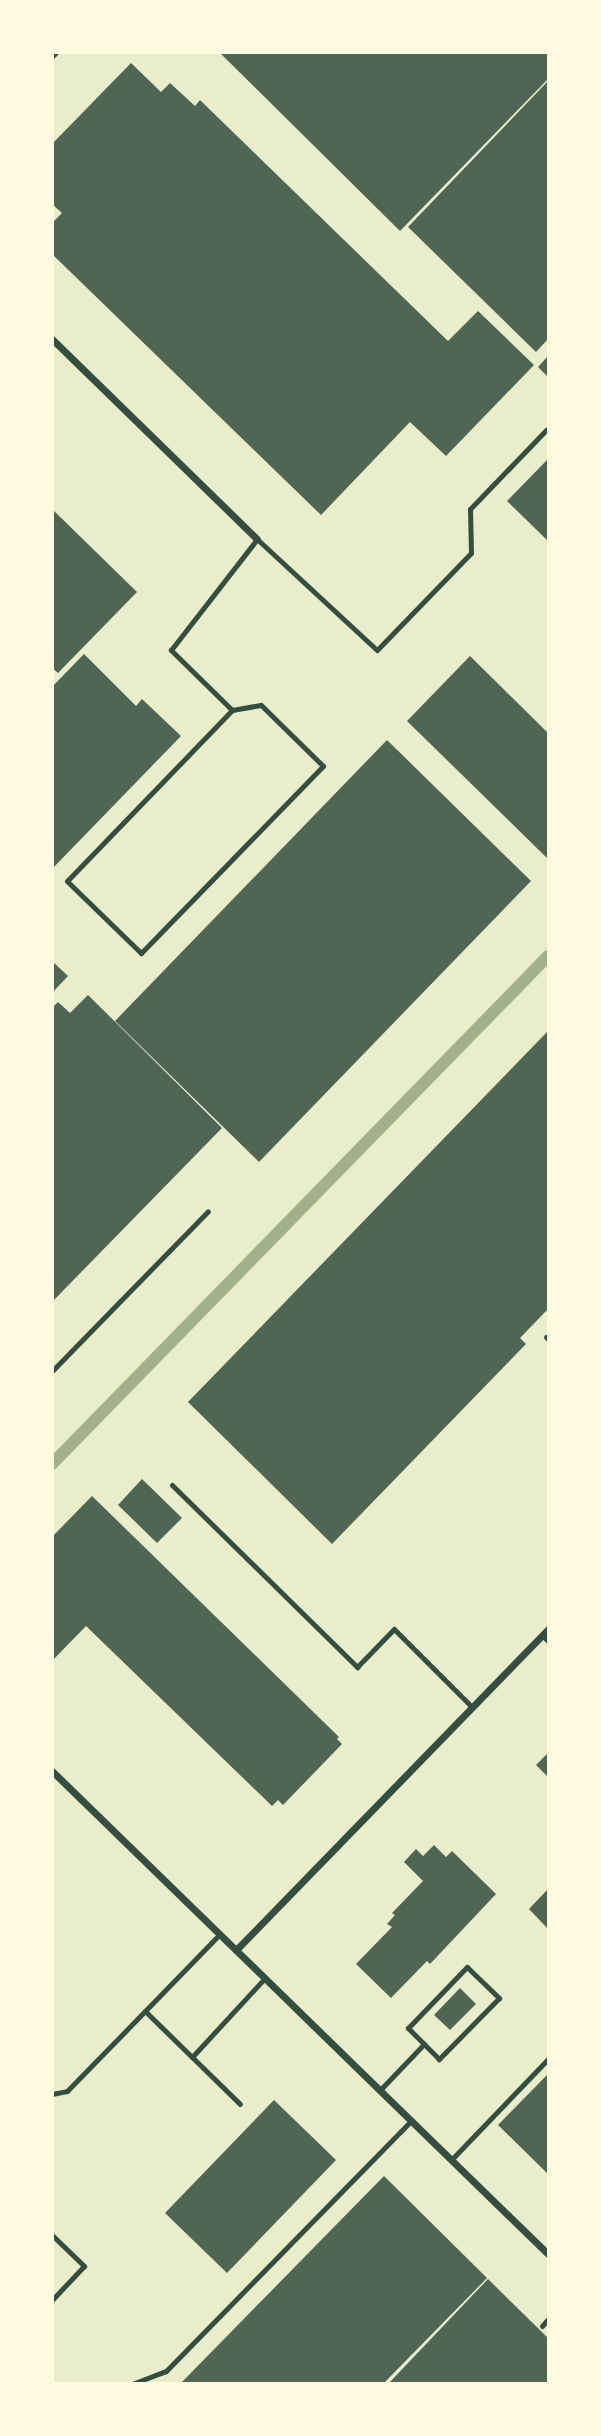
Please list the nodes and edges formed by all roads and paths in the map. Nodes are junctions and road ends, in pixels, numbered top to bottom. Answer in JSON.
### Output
{"nodes":[{"id":1,"x":52,"y":339,"type":"edge"},
{"id":2,"x":546,"y":430,"type":"dead end"},
{"id":3,"x":257,"y":539,"type":"junction"},
{"id":4,"x":232,"y":710,"type":"junction"},
{"id":5,"x":208,"y":1211,"type":"dead end"},
{"id":6,"x":52,"y":1371,"type":"edge"},
{"id":7,"x":172,"y":1485,"type":"dead end"},
{"id":8,"x":546,"y":1635,"type":"edge"},
{"id":9,"x":472,"y":1707,"type":"junction"},
{"id":10,"x":52,"y":1771,"type":"edge"},
{"id":11,"x":220,"y":1934,"type":"junction"},
{"id":12,"x":236,"y":1950,"type":"junction"},
{"id":13,"x":265,"y":1979,"type":"junction"},
{"id":14,"x":145,"y":2011,"type":"junction"},
{"id":15,"x":424,"y":2044,"type":"junction"},
{"id":16,"x":192,"y":2057,"type":"junction"},
{"id":17,"x":548,"y":2059,"type":"edge"},
{"id":18,"x":380,"y":2090,"type":"junction"},
{"id":19,"x":52,"y":2095,"type":"edge"},
{"id":20,"x":240,"y":2104,"type":"dead end"},
{"id":21,"x":412,"y":2120,"type":"junction"},
{"id":22,"x":452,"y":2159,"type":"junction"},
{"id":23,"x":52,"y":2235,"type":"edge"},
{"id":24,"x":548,"y":2254,"type":"edge"},
{"id":25,"x":52,"y":2300,"type":"edge"},
{"id":26,"x":548,"y":2319,"type":"edge"},
{"id":27,"x":542,"y":2326,"type":"dead end"},
{"id":28,"x":132,"y":2384,"type":"edge"}],
"edges":[{"from":1,"to":3,"type":"street"},
{"from":2,"to":3,"type":"lane"},
{"from":3,"to":4,"type":"lane"},
{"from":4,"to":4,"type":"lane"},
{"from":5,"to":6,"type":"lane"},
{"from":7,"to":9,"type":"lane"},
{"from":8,"to":9,"type":"street"},
{"from":9,"to":12,"type":"street"},
{"from":10,"to":11,"type":"street"},
{"from":11,"to":12,"type":"street"},
{"from":11,"to":14,"type":"lane"},
{"from":12,"to":13,"type":"street"},
{"from":13,"to":16,"type":"lane"},
{"from":13,"to":18,"type":"street"},
{"from":14,"to":16,"type":"lane"},
{"from":14,"to":19,"type":"lane"},
{"from":15,"to":15,"type":"lane"},
{"from":15,"to":18,"type":"lane"},
{"from":16,"to":20,"type":"lane"},
{"from":17,"to":22,"type":"lane"},
{"from":18,"to":21,"type":"street"},
{"from":21,"to":22,"type":"street"},
{"from":21,"to":28,"type":"lane"},
{"from":22,"to":24,"type":"street"},
{"from":23,"to":25,"type":"lane"},
{"from":26,"to":27,"type":"lane"}]}
